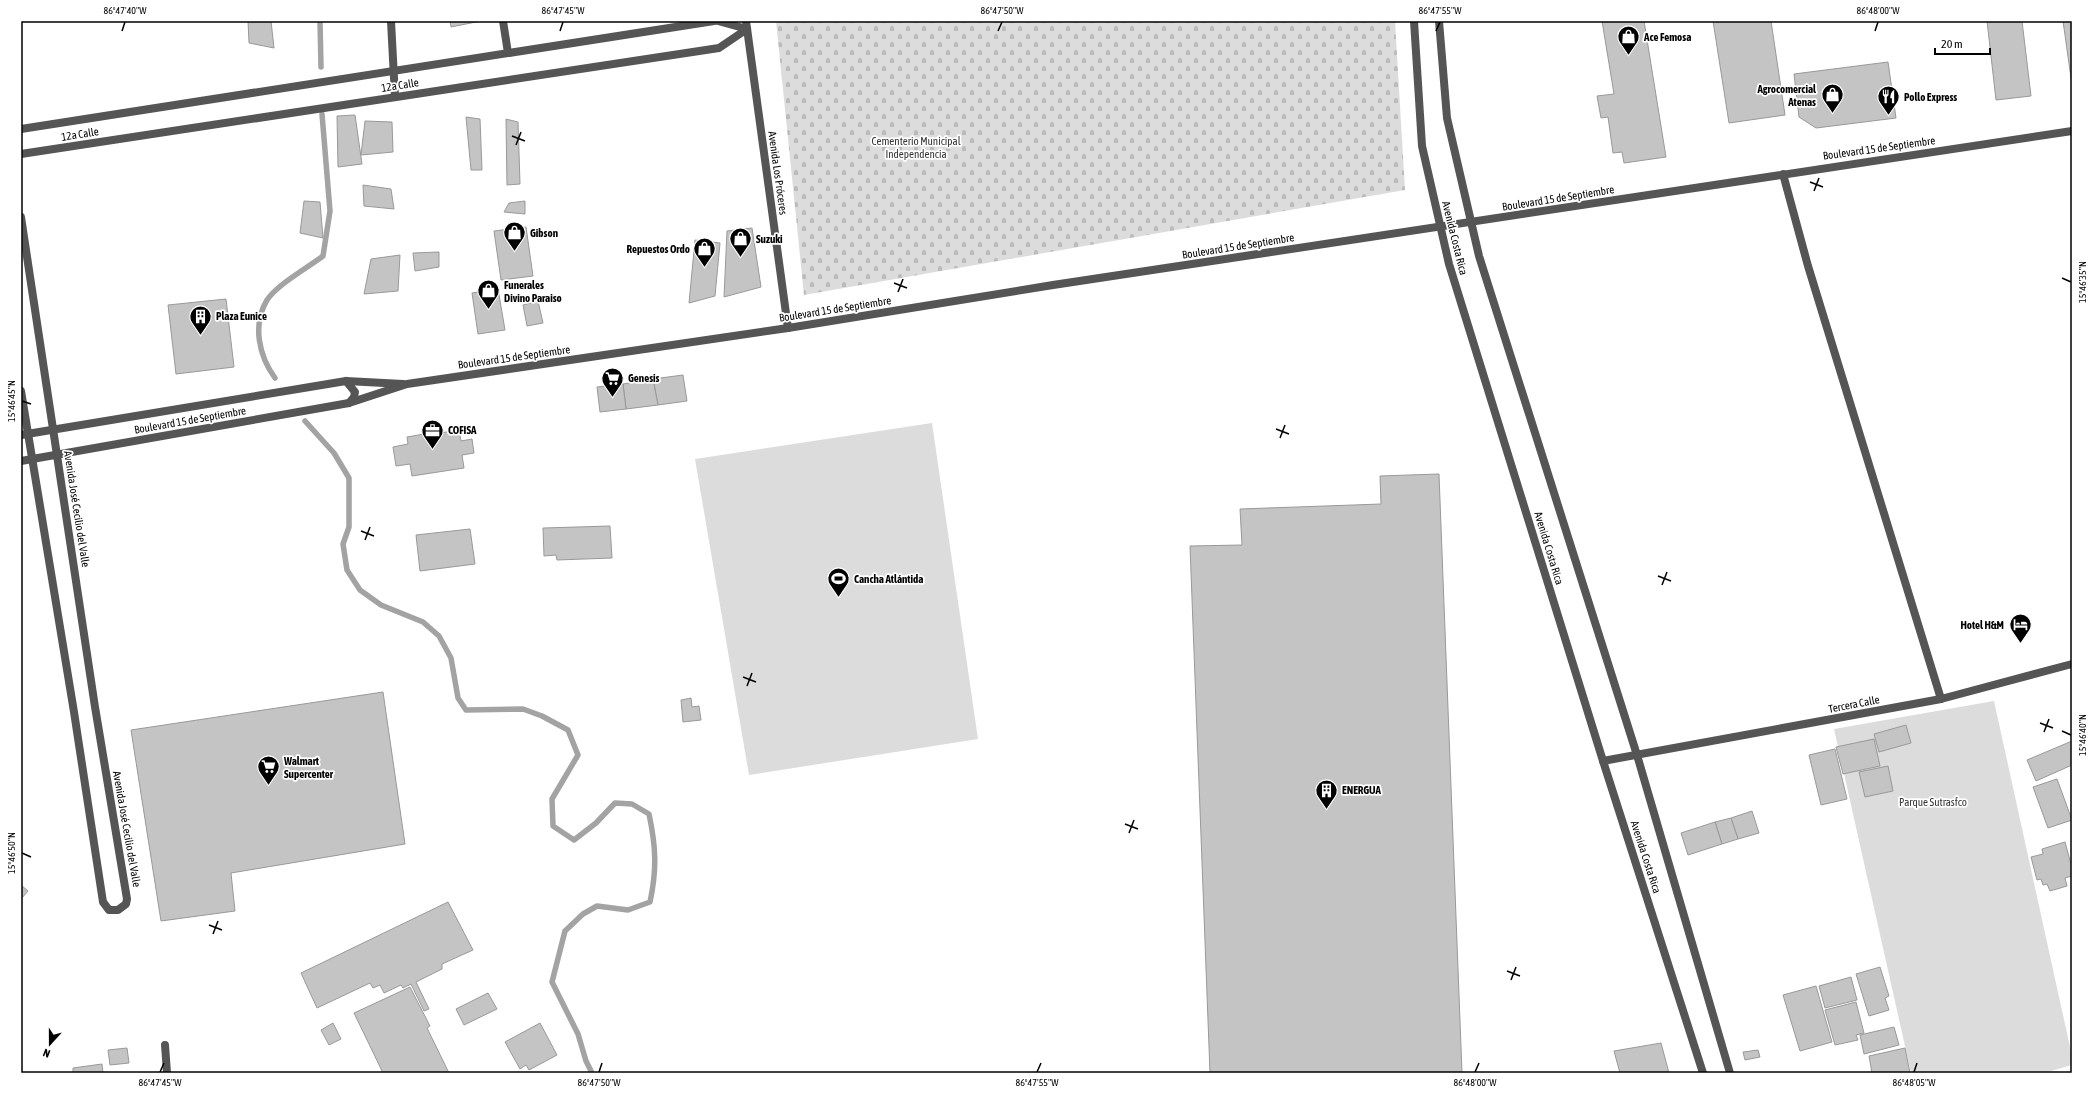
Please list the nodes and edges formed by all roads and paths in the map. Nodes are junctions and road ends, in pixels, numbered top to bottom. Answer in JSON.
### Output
{"nodes":[{"id":1,"x":391,"y":21,"type":"edge"},
{"id":2,"x":503,"y":21,"type":"edge"},
{"id":3,"x":714,"y":21,"type":"edge"},
{"id":4,"x":718,"y":21,"type":"edge"},
{"id":5,"x":1414,"y":21,"type":"edge"},
{"id":6,"x":1439,"y":21,"type":"edge"},
{"id":7,"x":747,"y":25,"type":"edge"},
{"id":8,"x":508,"y":53,"type":"junction"},
{"id":9,"x":392,"y":71,"type":"junction"},
{"id":10,"x":395,"y":97,"type":"junction"},
{"id":11,"x":21,"y":129,"type":"edge"},
{"id":12,"x":2072,"y":131,"type":"edge"},
{"id":13,"x":21,"y":154,"type":"edge"},
{"id":14,"x":1783,"y":174,"type":"junction"},
{"id":15,"x":21,"y":217,"type":"edge"},
{"id":16,"x":1471,"y":222,"type":"junction"},
{"id":17,"x":1441,"y":227,"type":"junction"},
{"id":18,"x":788,"y":328,"type":"junction"},
{"id":19,"x":346,"y":381,"type":"junction"},
{"id":20,"x":407,"y":384,"type":"junction"},
{"id":21,"x":21,"y":391,"type":"edge"},
{"id":22,"x":349,"y":403,"type":"junction"},
{"id":23,"x":53,"y":430,"type":"junction"},
{"id":24,"x":25,"y":435,"type":"edge"},
{"id":25,"x":57,"y":454,"type":"junction"},
{"id":26,"x":33,"y":459,"type":"junction"},
{"id":27,"x":21,"y":461,"type":"edge"},
{"id":28,"x":2072,"y":664,"type":"edge"},
{"id":29,"x":1941,"y":699,"type":"junction"},
{"id":30,"x":1637,"y":756,"type":"junction"},
{"id":31,"x":1603,"y":761,"type":"junction"},
{"id":32,"x":165,"y":1045,"type":"dead end"},
{"id":33,"x":167,"y":1073,"type":"edge"},
{"id":34,"x":1703,"y":1073,"type":"edge"},
{"id":35,"x":1730,"y":1073,"type":"edge"}],
"edges":[{"from":1,"to":9,"type":"street"},
{"from":2,"to":8,"type":"street"},
{"from":3,"to":8,"type":"street","name":"12a Calle"},
{"from":4,"to":7,"type":"street"},
{"from":5,"to":17,"type":"street","name":"Avenida Costa Rica"},
{"from":6,"to":16,"type":"street","name":"Avenida Costa Rica"},
{"from":7,"to":10,"type":"street","name":"12a Calle"},
{"from":7,"to":18,"type":"street","name":"Avenida Los Próceres"},
{"from":8,"to":9,"type":"street","name":"12a Calle"},
{"from":9,"to":10,"type":"street"},
{"from":9,"to":11,"type":"street","name":"12a Calle"},
{"from":10,"to":13,"type":"street","name":"12a Calle"},
{"from":12,"to":14,"type":"street","name":"Boulevard 15 de Septiembre"},
{"from":14,"to":16,"type":"street","name":"Boulevard 15 de Septiembre"},
{"from":14,"to":29,"type":"street"},
{"from":15,"to":23,"type":"street","name":"Avenida José Cecilio del Valle"},
{"from":16,"to":17,"type":"street","name":"Boulevard 15 de Septiembre"},
{"from":16,"to":30,"type":"street","name":"Avenida Costa Rica"},
{"from":17,"to":18,"type":"street","name":"Boulevard 15 de Septiembre"},
{"from":17,"to":31,"type":"street","name":"Avenida Costa Rica"},
{"from":18,"to":20,"type":"street","name":"Boulevard 15 de Septiembre"},
{"from":19,"to":20,"type":"street","name":"Boulevard 15 de Septiembre"},
{"from":19,"to":22,"type":"street"},
{"from":19,"to":23,"type":"street","name":"Boulevard 15 de Septiembre"},
{"from":20,"to":22,"type":"street","name":"Boulevard 15 de Septiembre"},
{"from":21,"to":24,"type":"street","name":"Avenida José Cecilio del Valle"},
{"from":22,"to":25,"type":"street","name":"Boulevard 15 de Septiembre"},
{"from":23,"to":24,"type":"street","name":"Boulevard 15 de Septiembre"},
{"from":23,"to":25,"type":"street","name":"Avenida José Cecilio del Valle"},
{"from":24,"to":26,"type":"street","name":"Avenida José Cecilio del Valle"},
{"from":25,"to":26,"type":"street","name":"Boulevard 15 de Septiembre"},
{"from":25,"to":26,"type":"street","name":"Avenida José Cecilio del Valle"},
{"from":26,"to":27,"type":"street","name":"Boulevard 15 de Septiembre"},
{"from":28,"to":29,"type":"street","name":"Tercera Calle"},
{"from":29,"to":30,"type":"street","name":"Tercera Calle"},
{"from":30,"to":31,"type":"street","name":"Tercera Calle"},
{"from":30,"to":35,"type":"street","name":"Avenida Costa Rica"},
{"from":31,"to":34,"type":"street","name":"Avenida Costa Rica"},
{"from":32,"to":33,"type":"street"}]}
